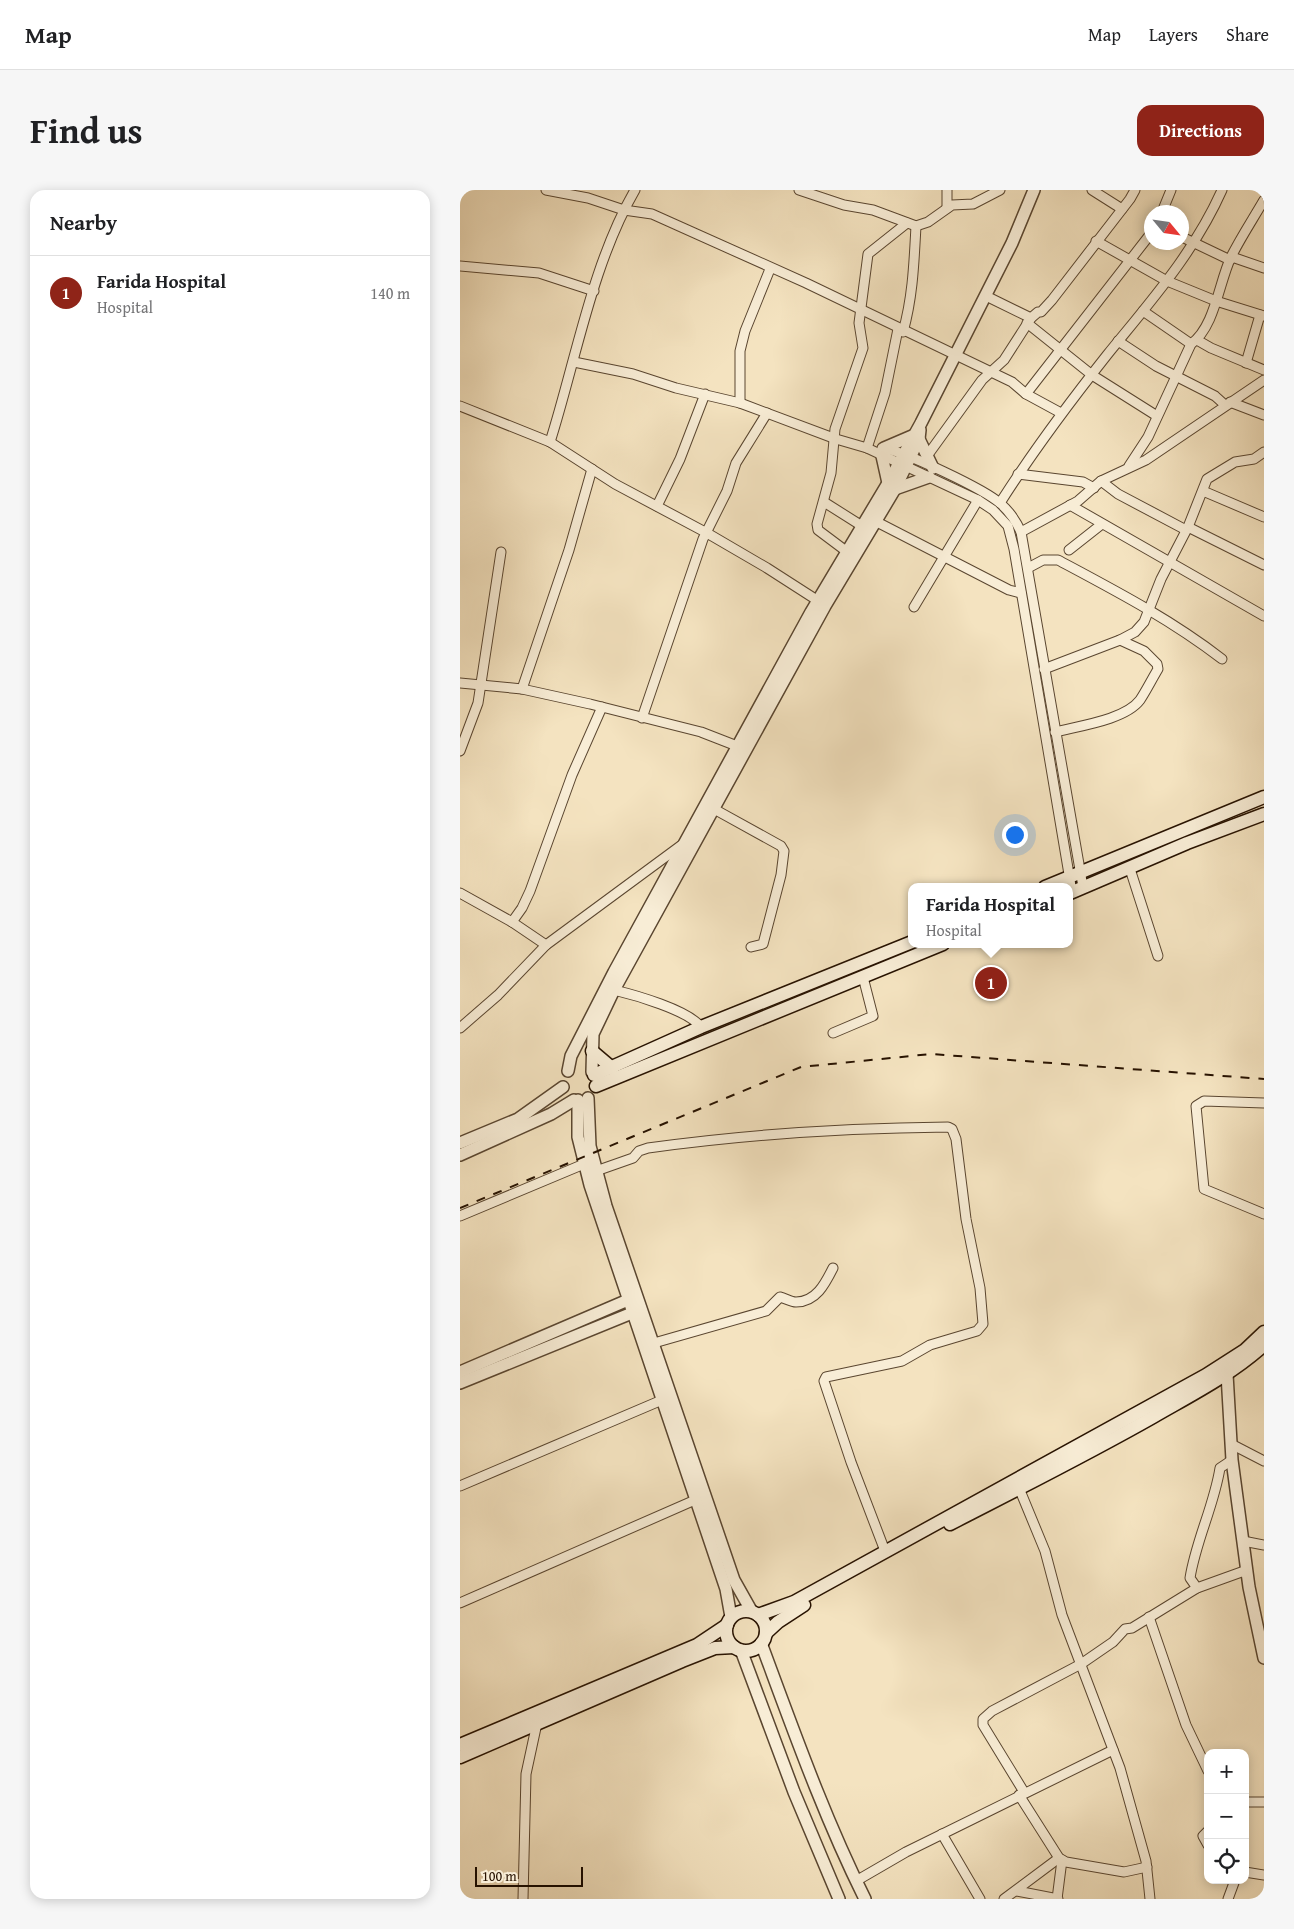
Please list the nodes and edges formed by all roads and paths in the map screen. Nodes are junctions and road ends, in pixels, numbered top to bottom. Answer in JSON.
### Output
{"nodes":[{"id":1,"x":546,"y":190,"type":"edge"},
{"id":2,"x":635,"y":190,"type":"edge"},
{"id":3,"x":799,"y":190,"type":"edge"},
{"id":4,"x":947,"y":190,"type":"edge"},
{"id":5,"x":1000,"y":190,"type":"edge"},
{"id":6,"x":1034,"y":190,"type":"edge"},
{"id":7,"x":1093,"y":190,"type":"edge"},
{"id":8,"x":1134,"y":190,"type":"edge"},
{"id":9,"x":1171,"y":190,"type":"edge"},
{"id":10,"x":1222,"y":190,"type":"edge"},
{"id":11,"x":1264,"y":200,"type":"edge"},
{"id":12,"x":1165,"y":205,"type":"edge"},
{"id":13,"x":947,"y":208,"type":"junction"},
{"id":14,"x":1122,"y":209,"type":"junction"},
{"id":15,"x":624,"y":210,"type":"junction"},
{"id":16,"x":912,"y":224,"type":"junction"},
{"id":17,"x":1189,"y":240,"type":"edge"},
{"id":18,"x":1096,"y":241,"type":"junction"},
{"id":19,"x":1144,"y":242,"type":"edge"},
{"id":20,"x":1195,"y":243,"type":"junction"},
{"id":21,"x":1231,"y":258,"type":"junction"},
{"id":22,"x":1130,"y":259,"type":"junction"},
{"id":23,"x":460,"y":266,"type":"edge"},
{"id":24,"x":1264,"y":268,"type":"edge"},
{"id":25,"x":770,"y":269,"type":"junction"},
{"id":26,"x":1167,"y":282,"type":"junction"},
{"id":27,"x":594,"y":292,"type":"junction"},
{"id":28,"x":986,"y":296,"type":"junction"},
{"id":29,"x":1216,"y":301,"type":"junction"},
{"id":30,"x":861,"y":310,"type":"junction"},
{"id":31,"x":1143,"y":311,"type":"junction"},
{"id":32,"x":1262,"y":315,"type":"edge"},
{"id":33,"x":1029,"y":320,"type":"junction"},
{"id":34,"x":901,"y":330,"type":"junction"},
{"id":35,"x":1118,"y":342,"type":"junction"},
{"id":36,"x":1194,"y":342,"type":"junction"},
{"id":37,"x":1060,"y":351,"type":"junction"},
{"id":38,"x":954,"y":355,"type":"junction"},
{"id":39,"x":574,"y":362,"type":"junction"},
{"id":40,"x":1246,"y":363,"type":"junction"},
{"id":41,"x":1264,"y":370,"type":"edge"},
{"id":42,"x":990,"y":373,"type":"junction"},
{"id":43,"x":1092,"y":375,"type":"junction"},
{"id":44,"x":1176,"y":375,"type":"junction"},
{"id":45,"x":1264,"y":380,"type":"edge"},
{"id":46,"x":705,"y":394,"type":"junction"},
{"id":47,"x":1026,"y":394,"type":"junction"},
{"id":48,"x":740,"y":403,"type":"junction"},
{"id":49,"x":1227,"y":404,"type":"junction"},
{"id":50,"x":460,"y":406,"type":"edge"},
{"id":51,"x":767,"y":412,"type":"junction"},
{"id":52,"x":1060,"y":413,"type":"junction"},
{"id":53,"x":1264,"y":414,"type":"edge"},
{"id":54,"x":1157,"y":416,"type":"junction"},
{"id":55,"x":916,"y":438,"type":"junction"},
{"id":56,"x":836,"y":440,"type":"junction"},
{"id":57,"x":550,"y":442,"type":"junction"},
{"id":58,"x":866,"y":448,"type":"junction"},
{"id":59,"x":883,"y":452,"type":"junction"},
{"id":60,"x":1264,"y":452,"type":"edge"},
{"id":61,"x":927,"y":456,"type":"junction"},
{"id":62,"x":905,"y":460,"type":"junction"},
{"id":63,"x":1129,"y":466,"type":"junction"},
{"id":64,"x":592,"y":469,"type":"junction"},
{"id":65,"x":931,"y":472,"type":"junction"},
{"id":66,"x":1018,"y":474,"type":"junction"},
{"id":67,"x":1101,"y":481,"type":"junction"},
{"id":68,"x":892,"y":486,"type":"junction"},
{"id":69,"x":1094,"y":488,"type":"junction"},
{"id":70,"x":1203,"y":491,"type":"junction"},
{"id":71,"x":978,"y":500,"type":"junction"},
{"id":72,"x":824,"y":502,"type":"junction"},
{"id":73,"x":1000,"y":503,"type":"junction"},
{"id":74,"x":1070,"y":505,"type":"junction"},
{"id":75,"x":657,"y":506,"type":"junction"},
{"id":76,"x":1264,"y":517,"type":"edge"},
{"id":77,"x":876,"y":521,"type":"junction"},
{"id":78,"x":1102,"y":524,"type":"junction"},
{"id":79,"x":862,"y":526,"type":"junction"},
{"id":80,"x":1187,"y":529,"type":"junction"},
{"id":81,"x":1021,"y":532,"type":"junction"},
{"id":82,"x":707,"y":533,"type":"junction"},
{"id":83,"x":1069,"y":550,"type":"dead end"},
{"id":84,"x":846,"y":551,"type":"junction"},
{"id":85,"x":501,"y":552,"type":"dead end"},
{"id":86,"x":945,"y":557,"type":"junction"},
{"id":87,"x":1169,"y":562,"type":"junction"},
{"id":88,"x":1264,"y":565,"type":"edge"},
{"id":89,"x":1028,"y":568,"type":"junction"},
{"id":90,"x":1021,"y":593,"type":"junction"},
{"id":91,"x":821,"y":603,"type":"junction"},
{"id":92,"x":914,"y":607,"type":"dead end"},
{"id":93,"x":1149,"y":608,"type":"junction"},
{"id":94,"x":1264,"y":616,"type":"edge"},
{"id":95,"x":1120,"y":640,"type":"junction"},
{"id":96,"x":1222,"y":659,"type":"dead end"},
{"id":97,"x":1044,"y":669,"type":"junction"},
{"id":98,"x":460,"y":683,"type":"edge"},
{"id":99,"x":481,"y":685,"type":"junction"},
{"id":100,"x":522,"y":689,"type":"junction"},
{"id":101,"x":602,"y":707,"type":"junction"},
{"id":102,"x":642,"y":718,"type":"junction"},
{"id":103,"x":1055,"y":732,"type":"junction"},
{"id":104,"x":737,"y":746,"type":"junction"},
{"id":105,"x":460,"y":751,"type":"edge"},
{"id":106,"x":1264,"y":797,"type":"edge"},
{"id":107,"x":714,"y":809,"type":"junction"},
{"id":108,"x":1264,"y":814,"type":"edge"},
{"id":109,"x":683,"y":844,"type":"junction"},
{"id":110,"x":1130,"y":868,"type":"junction"},
{"id":111,"x":1074,"y":875,"type":"junction"},
{"id":112,"x":1055,"y":883,"type":"edge"},
{"id":113,"x":1075,"y":891,"type":"edge"},
{"id":114,"x":460,"y":893,"type":"edge"},
{"id":115,"x":512,"y":922,"type":"junction"},
{"id":116,"x":908,"y":944,"type":"edge"},
{"id":117,"x":546,"y":945,"type":"junction"},
{"id":118,"x":751,"y":947,"type":"dead end"},
{"id":119,"x":933,"y":948,"type":"edge"},
{"id":120,"x":1158,"y":956,"type":"dead end"},
{"id":121,"x":863,"y":977,"type":"junction"},
{"id":122,"x":614,"y":990,"type":"junction"},
{"id":123,"x":701,"y":1027,"type":"junction"},
{"id":124,"x":460,"y":1028,"type":"edge"},
{"id":125,"x":833,"y":1033,"type":"dead end"},
{"id":126,"x":592,"y":1051,"type":"junction"},
{"id":127,"x":612,"y":1068,"type":"junction"},
{"id":128,"x":568,"y":1072,"type":"junction"},
{"id":129,"x":594,"y":1078,"type":"junction"},
{"id":130,"x":563,"y":1087,"type":"junction"},
{"id":131,"x":580,"y":1099,"type":"junction"},
{"id":132,"x":1264,"y":1103,"type":"edge"},
{"id":133,"x":460,"y":1144,"type":"edge"},
{"id":134,"x":460,"y":1156,"type":"edge"},
{"id":135,"x":584,"y":1164,"type":"junction"},
{"id":136,"x":596,"y":1171,"type":"junction"},
{"id":137,"x":1264,"y":1214,"type":"edge"},
{"id":138,"x":460,"y":1216,"type":"edge"},
{"id":139,"x":833,"y":1268,"type":"dead end"},
{"id":140,"x":628,"y":1300,"type":"junction"},
{"id":141,"x":632,"y":1314,"type":"junction"},
{"id":142,"x":1264,"y":1332,"type":"edge"},
{"id":143,"x":654,"y":1344,"type":"junction"},
{"id":144,"x":1264,"y":1345,"type":"edge"},
{"id":145,"x":460,"y":1372,"type":"edge"},
{"id":146,"x":1228,"y":1374,"type":"junction"},
{"id":147,"x":460,"y":1383,"type":"edge"},
{"id":148,"x":662,"y":1400,"type":"junction"},
{"id":149,"x":1149,"y":1412,"type":"junction"},
{"id":150,"x":1128,"y":1424,"type":"junction"},
{"id":151,"x":1233,"y":1445,"type":"junction"},
{"id":152,"x":1232,"y":1460,"type":"junction"},
{"id":153,"x":1264,"y":1461,"type":"edge"},
{"id":154,"x":460,"y":1486,"type":"edge"},
{"id":155,"x":1019,"y":1488,"type":"junction"},
{"id":156,"x":695,"y":1500,"type":"junction"},
{"id":157,"x":1243,"y":1541,"type":"junction"},
{"id":158,"x":1264,"y":1545,"type":"edge"},
{"id":159,"x":885,"y":1551,"type":"junction"},
{"id":160,"x":1247,"y":1570,"type":"junction"},
{"id":161,"x":1197,"y":1588,"type":"junction"},
{"id":162,"x":460,"y":1603,"type":"edge"},
{"id":163,"x":755,"y":1613,"type":"junction"},
{"id":164,"x":1150,"y":1618,"type":"junction"},
{"id":165,"x":729,"y":1621,"type":"junction"},
{"id":166,"x":764,"y":1638,"type":"junction"},
{"id":167,"x":738,"y":1649,"type":"junction"},
{"id":168,"x":1264,"y":1658,"type":"edge"},
{"id":169,"x":1081,"y":1664,"type":"junction"},
{"id":170,"x":537,"y":1723,"type":"junction"},
{"id":171,"x":460,"y":1745,"type":"edge"},
{"id":172,"x":1113,"y":1750,"type":"junction"},
{"id":173,"x":460,"y":1756,"type":"edge"},
{"id":174,"x":1204,"y":1763,"type":"edge"},
{"id":175,"x":1021,"y":1794,"type":"junction"},
{"id":176,"x":1249,"y":1802,"type":"edge"},
{"id":177,"x":1264,"y":1802,"type":"edge"},
{"id":178,"x":942,"y":1834,"type":"junction"},
{"id":179,"x":1061,"y":1859,"type":"junction"},
{"id":180,"x":1146,"y":1867,"type":"junction"},
{"id":181,"x":1249,"y":1873,"type":"edge"},
{"id":182,"x":1264,"y":1875,"type":"edge"},
{"id":183,"x":856,"y":1881,"type":"junction"},
{"id":184,"x":1234,"y":1884,"type":"edge"},
{"id":185,"x":1017,"y":1891,"type":"junction"},
{"id":186,"x":523,"y":1899,"type":"edge"},
{"id":187,"x":838,"y":1899,"type":"edge"},
{"id":188,"x":865,"y":1899,"type":"edge"},
{"id":189,"x":980,"y":1899,"type":"edge"},
{"id":190,"x":1004,"y":1899,"type":"edge"},
{"id":191,"x":1058,"y":1899,"type":"edge"},
{"id":192,"x":1150,"y":1899,"type":"edge"},
{"id":193,"x":1228,"y":1899,"type":"edge"}],
"edges":[{"from":1,"to":15,"type":"street"},
{"from":2,"to":15,"type":"street"},
{"from":3,"to":16,"type":"street"},
{"from":4,"to":13,"type":"street"},
{"from":5,"to":13,"type":"street"},
{"from":6,"to":28,"type":"street"},
{"from":7,"to":14,"type":"street"},
{"from":8,"to":14,"type":"street"},
{"from":9,"to":12,"type":"street"},
{"from":10,"to":20,"type":"street"},
{"from":11,"to":21,"type":"street"},
{"from":13,"to":16,"type":"street"},
{"from":14,"to":18,"type":"street"},
{"from":15,"to":25,"type":"street"},
{"from":15,"to":27,"type":"street"},
{"from":16,"to":30,"type":"street"},
{"from":16,"to":34,"type":"street"},
{"from":17,"to":20,"type":"street"},
{"from":18,"to":22,"type":"street"},
{"from":18,"to":33,"type":"street"},
{"from":19,"to":22,"type":"street"},
{"from":20,"to":21,"type":"street"},
{"from":20,"to":26,"type":"street"},
{"from":21,"to":24,"type":"street"},
{"from":21,"to":29,"type":"street"},
{"from":22,"to":26,"type":"street"},
{"from":22,"to":37,"type":"street"},
{"from":23,"to":27,"type":"street"},
{"from":25,"to":30,"type":"street"},
{"from":25,"to":48,"type":"street"},
{"from":26,"to":29,"type":"street"},
{"from":26,"to":31,"type":"street"},
{"from":27,"to":39,"type":"street"},
{"from":28,"to":33,"type":"street"},
{"from":28,"to":38,"type":"street"},
{"from":29,"to":32,"type":"street"},
{"from":29,"to":36,"type":"street"},
{"from":30,"to":34,"type":"street"},
{"from":30,"to":56,"type":"street"},
{"from":31,"to":35,"type":"street"},
{"from":31,"to":36,"type":"street"},
{"from":32,"to":40,"type":"street"},
{"from":33,"to":37,"type":"street"},
{"from":33,"to":42,"type":"street"},
{"from":34,"to":38,"type":"street"},
{"from":34,"to":58,"type":"street"},
{"from":35,"to":43,"type":"street"},
{"from":35,"to":44,"type":"street"},
{"from":36,"to":40,"type":"street"},
{"from":36,"to":44,"type":"street"},
{"from":37,"to":43,"type":"street"},
{"from":37,"to":47,"type":"street"},
{"from":38,"to":42,"type":"street"},
{"from":38,"to":55,"type":"street"},
{"from":39,"to":46,"type":"street"},
{"from":39,"to":57,"type":"street"},
{"from":40,"to":41,"type":"street"},
{"from":42,"to":47,"type":"street"},
{"from":42,"to":61,"type":"street"},
{"from":43,"to":52,"type":"street"},
{"from":43,"to":54,"type":"street"},
{"from":44,"to":49,"type":"street"},
{"from":44,"to":54,"type":"street"},
{"from":45,"to":49,"type":"street"},
{"from":46,"to":48,"type":"street"},
{"from":46,"to":75,"type":"street"},
{"from":47,"to":52,"type":"street"},
{"from":48,"to":51,"type":"street"},
{"from":49,"to":53,"type":"street"},
{"from":49,"to":63,"type":"street"},
{"from":50,"to":57,"type":"street"},
{"from":51,"to":56,"type":"street"},
{"from":51,"to":82,"type":"street"},
{"from":52,"to":66,"type":"street"},
{"from":54,"to":63,"type":"street"},
{"from":55,"to":59,"type":"street"},
{"from":55,"to":61,"type":"street"},
{"from":55,"to":62,"type":"street"},
{"from":56,"to":58,"type":"street"},
{"from":56,"to":72,"type":"street"},
{"from":57,"to":64,"type":"street"},
{"from":58,"to":59,"type":"street"},
{"from":59,"to":62,"type":"street"},
{"from":59,"to":68,"type":"street"},
{"from":60,"to":70,"type":"street"},
{"from":61,"to":65,"type":"street"},
{"from":62,"to":65,"type":"street"},
{"from":62,"to":68,"type":"street"},
{"from":63,"to":67,"type":"street"},
{"from":64,"to":75,"type":"street"},
{"from":64,"to":100,"type":"street"},
{"from":65,"to":68,"type":"street"},
{"from":65,"to":71,"type":"street"},
{"from":65,"to":73,"type":"street"},
{"from":66,"to":69,"type":"street"},
{"from":66,"to":73,"type":"street"},
{"from":67,"to":69,"type":"street"},
{"from":67,"to":80,"type":"street"},
{"from":68,"to":77,"type":"street"},
{"from":68,"to":79,"type":"street"},
{"from":69,"to":74,"type":"street"},
{"from":70,"to":76,"type":"street"},
{"from":70,"to":80,"type":"street"},
{"from":71,"to":86,"type":"street"},
{"from":71,"to":90,"type":"street"},
{"from":72,"to":79,"type":"street"},
{"from":72,"to":84,"type":"street"},
{"from":73,"to":81,"type":"street"},
{"from":74,"to":78,"type":"street"},
{"from":74,"to":81,"type":"street"},
{"from":75,"to":82,"type":"street"},
{"from":77,"to":86,"type":"street"},
{"from":77,"to":91,"type":"street"},
{"from":78,"to":83,"type":"street"},
{"from":78,"to":87,"type":"street"},
{"from":79,"to":84,"type":"street"},
{"from":80,"to":87,"type":"street"},
{"from":80,"to":88,"type":"street"},
{"from":81,"to":89,"type":"street"},
{"from":82,"to":91,"type":"street"},
{"from":82,"to":102,"type":"street"},
{"from":84,"to":91,"type":"street"},
{"from":85,"to":99,"type":"street"},
{"from":86,"to":90,"type":"street"},
{"from":86,"to":92,"type":"street"},
{"from":87,"to":93,"type":"street"},
{"from":87,"to":94,"type":"street"},
{"from":89,"to":93,"type":"street"},
{"from":89,"to":97,"type":"street"},
{"from":90,"to":111,"type":"street"},
{"from":91,"to":104,"type":"street"},
{"from":91,"to":107,"type":"street"},
{"from":93,"to":95,"type":"street"},
{"from":93,"to":96,"type":"street"},
{"from":95,"to":97,"type":"street"},
{"from":95,"to":103,"type":"street"},
{"from":97,"to":103,"type":"street"},
{"from":98,"to":99,"type":"street"},
{"from":99,"to":100,"type":"street"},
{"from":99,"to":105,"type":"street"},
{"from":100,"to":101,"type":"street"},
{"from":101,"to":102,"type":"street"},
{"from":101,"to":115,"type":"street"},
{"from":102,"to":104,"type":"street"},
{"from":103,"to":111,"type":"street"},
{"from":104,"to":109,"type":"street"},
{"from":106,"to":111,"type":"main road"},
{"from":107,"to":118,"type":"street"},
{"from":107,"to":122,"type":"street"},
{"from":108,"to":110,"type":"main road"},
{"from":109,"to":117,"type":"street"},
{"from":109,"to":128,"type":"street"},
{"from":110,"to":113,"type":"main road"},
{"from":110,"to":120,"type":"street"},
{"from":111,"to":112,"type":"main road"},
{"from":111,"to":113,"type":"street"},
{"from":114,"to":115,"type":"street"},
{"from":115,"to":117,"type":"street"},
{"from":116,"to":123,"type":"main road"},
{"from":117,"to":124,"type":"street"},
{"from":119,"to":121,"type":"main road"},
{"from":121,"to":125,"type":"street"},
{"from":121,"to":129,"type":"main road"},
{"from":122,"to":123,"type":"street"},
{"from":122,"to":126,"type":"street"},
{"from":123,"to":127,"type":"main road"},
{"from":126,"to":127,"type":"main road"},
{"from":126,"to":129,"type":"street"},
{"from":127,"to":129,"type":"main road"},
{"from":128,"to":129,"type":"street"},
{"from":128,"to":130,"type":"street"},
{"from":129,"to":131,"type":"street"},
{"from":130,"to":131,"type":"street"},
{"from":130,"to":133,"type":"street"},
{"from":131,"to":134,"type":"street"},
{"from":131,"to":135,"type":"street"},
{"from":131,"to":136,"type":"street"},
{"from":132,"to":137,"type":"street"},
{"from":135,"to":138,"type":"street"},
{"from":135,"to":140,"type":"street"},
{"from":136,"to":143,"type":"street"},
{"from":136,"to":159,"type":"street"},
{"from":139,"to":143,"type":"street"},
{"from":140,"to":141,"type":"street"},
{"from":140,"to":145,"type":"street"},
{"from":141,"to":147,"type":"street"},
{"from":141,"to":148,"type":"street"},
{"from":142,"to":149,"type":"main road"},
{"from":143,"to":163,"type":"street"},
{"from":144,"to":146,"type":"main road"},
{"from":146,"to":149,"type":"main road"},
{"from":146,"to":151,"type":"street"},
{"from":148,"to":154,"type":"street"},
{"from":148,"to":156,"type":"street"},
{"from":149,"to":150,"type":"main road"},
{"from":150,"to":155,"type":"main road"},
{"from":150,"to":159,"type":"main road"},
{"from":151,"to":152,"type":"street"},
{"from":151,"to":153,"type":"street"},
{"from":152,"to":157,"type":"street"},
{"from":152,"to":161,"type":"street"},
{"from":155,"to":166,"type":"main road"},
{"from":155,"to":169,"type":"street"},
{"from":156,"to":162,"type":"street"},
{"from":156,"to":165,"type":"street"},
{"from":157,"to":158,"type":"street"},
{"from":157,"to":160,"type":"street"},
{"from":159,"to":163,"type":"main road"},
{"from":160,"to":161,"type":"street"},
{"from":160,"to":168,"type":"street"},
{"from":161,"to":164,"type":"street"},
{"from":163,"to":165,"type":"main road"},
{"from":163,"to":166,"type":"main road"},
{"from":164,"to":169,"type":"street"},
{"from":164,"to":174,"type":"street"},
{"from":165,"to":167,"type":"main road"},
{"from":165,"to":171,"type":"main road"},
{"from":166,"to":167,"type":"main road"},
{"from":166,"to":183,"type":"street"},
{"from":167,"to":170,"type":"main road"},
{"from":167,"to":187,"type":"street"},
{"from":169,"to":172,"type":"street"},
{"from":169,"to":175,"type":"street"},
{"from":170,"to":173,"type":"main road"},
{"from":170,"to":186,"type":"street"},
{"from":172,"to":175,"type":"street"},
{"from":172,"to":180,"type":"street"},
{"from":175,"to":178,"type":"street"},
{"from":175,"to":179,"type":"street"},
{"from":176,"to":177,"type":"street"},
{"from":178,"to":183,"type":"street"},
{"from":178,"to":189,"type":"street"},
{"from":179,"to":180,"type":"street"},
{"from":179,"to":185,"type":"street"},
{"from":179,"to":191,"type":"street"},
{"from":180,"to":192,"type":"street"},
{"from":181,"to":182,"type":"street"},
{"from":183,"to":188,"type":"street"},
{"from":184,"to":193,"type":"street"},
{"from":185,"to":190,"type":"street"},
{"from":185,"to":191,"type":"street"}]}
